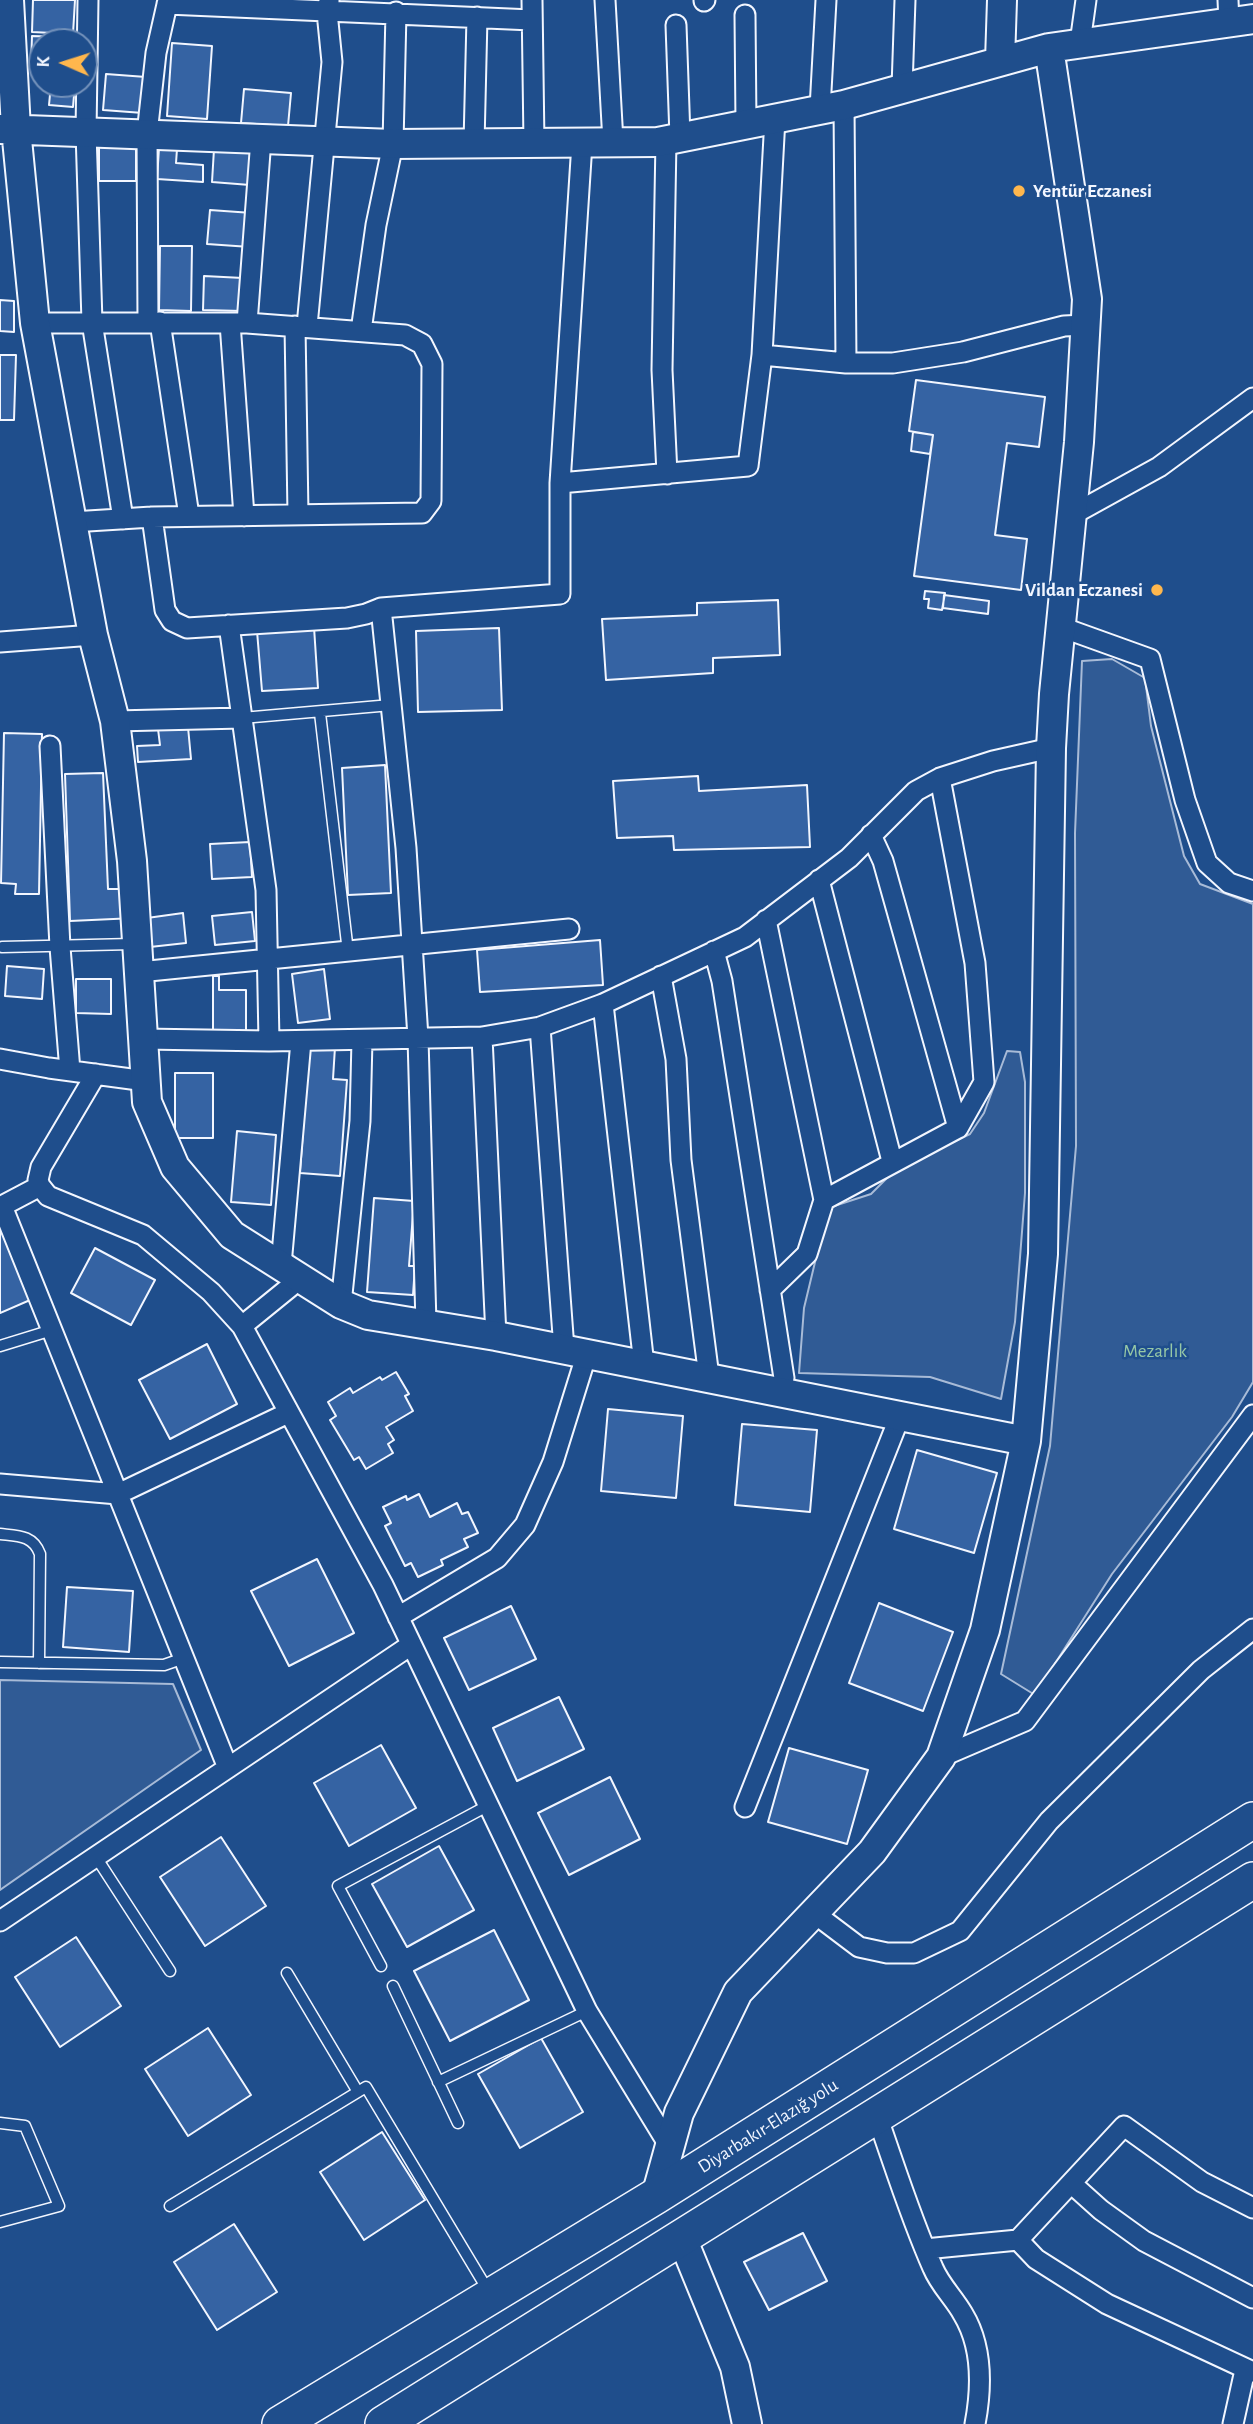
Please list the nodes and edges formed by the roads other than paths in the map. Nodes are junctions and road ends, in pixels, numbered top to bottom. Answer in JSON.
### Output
{"nodes":[{"id":1,"x":9,"y":0,"type":"edge"},
{"id":2,"x":88,"y":0,"type":"edge"},
{"id":3,"x":605,"y":0,"type":"edge"},
{"id":4,"x":826,"y":0,"type":"edge"},
{"id":5,"x":905,"y":0,"type":"edge"},
{"id":6,"x":1002,"y":0,"type":"edge"},
{"id":7,"x":1086,"y":0,"type":"edge"},
{"id":8,"x":167,"y":2,"type":"edge"},
{"id":9,"x":238,"y":4,"type":"edge"},
{"id":10,"x":328,"y":6,"type":"edge"},
{"id":11,"x":532,"y":10,"type":"edge"},
{"id":12,"x":396,"y":12,"type":"junction"},
{"id":13,"x":1237,"y":14,"type":"edge"},
{"id":14,"x":745,"y":15,"type":"dead end"},
{"id":15,"x":477,"y":17,"type":"junction"},
{"id":16,"x":676,"y":25,"type":"dead end"},
{"id":17,"x":1080,"y":43,"type":"junction"},
{"id":18,"x":1049,"y":48,"type":"junction"},
{"id":19,"x":1000,"y":61,"type":"junction"},
{"id":20,"x":902,"y":89,"type":"junction"},
{"id":21,"x":832,"y":107,"type":"junction"},
{"id":22,"x":775,"y":118,"type":"junction"},
{"id":23,"x":746,"y":124,"type":"junction"},
{"id":24,"x":8,"y":129,"type":"edge"},
{"id":25,"x":86,"y":132,"type":"junction"},
{"id":26,"x":147,"y":134,"type":"junction"},
{"id":27,"x":261,"y":139,"type":"junction"},
{"id":28,"x":673,"y":139,"type":"junction"},
{"id":29,"x":613,"y":142,"type":"junction"},
{"id":30,"x":325,"y":143,"type":"junction"},
{"id":31,"x":534,"y":143,"type":"junction"},
{"id":32,"x":582,"y":143,"type":"junction"},
{"id":33,"x":393,"y":144,"type":"junction"},
{"id":34,"x":474,"y":144,"type":"junction"},
{"id":35,"x":92,"y":322,"type":"junction"},
{"id":36,"x":154,"y":322,"type":"junction"},
{"id":37,"x":35,"y":323,"type":"junction"},
{"id":38,"x":239,"y":323,"type":"junction"},
{"id":39,"x":1086,"y":325,"type":"junction"},
{"id":40,"x":301,"y":326,"type":"junction"},
{"id":41,"x":361,"y":331,"type":"junction"},
{"id":42,"x":762,"y":355,"type":"junction"},
{"id":43,"x":846,"y":363,"type":"junction"},
{"id":44,"x":1253,"y":398,"type":"edge"},
{"id":45,"x":667,"y":474,"type":"junction"},
{"id":46,"x":560,"y":483,"type":"junction"},
{"id":47,"x":298,"y":515,"type":"junction"},
{"id":48,"x":1072,"y":515,"type":"junction"},
{"id":49,"x":189,"y":516,"type":"junction"},
{"id":50,"x":244,"y":516,"type":"junction"},
{"id":51,"x":152,"y":517,"type":"junction"},
{"id":52,"x":124,"y":519,"type":"junction"},
{"id":53,"x":72,"y":522,"type":"junction"},
{"id":54,"x":381,"y":608,"type":"junction"},
{"id":55,"x":229,"y":625,"type":"junction"},
{"id":56,"x":1061,"y":627,"type":"junction"},
{"id":57,"x":93,"y":635,"type":"junction"},
{"id":58,"x":0,"y":642,"type":"edge"},
{"id":59,"x":391,"y":705,"type":"junction"},
{"id":60,"x":320,"y":713,"type":"junction"},
{"id":61,"x":242,"y":718,"type":"junction"},
{"id":62,"x":115,"y":721,"type":"junction"},
{"id":63,"x":50,"y":746,"type":"dead end"},
{"id":64,"x":1051,"y":748,"type":"junction"},
{"id":65,"x":940,"y":778,"type":"junction"},
{"id":66,"x":871,"y":835,"type":"junction"},
{"id":67,"x":819,"y":880,"type":"junction"},
{"id":68,"x":1253,"y":891,"type":"edge"},
{"id":69,"x":766,"y":920,"type":"junction"},
{"id":70,"x":569,"y":929,"type":"dead end"},
{"id":71,"x":137,"y":944,"type":"junction"},
{"id":72,"x":412,"y":946,"type":"junction"},
{"id":73,"x":2,"y":947,"type":"dead end"},
{"id":74,"x":60,"y":947,"type":"junction"},
{"id":75,"x":714,"y":951,"type":"junction"},
{"id":76,"x":348,"y":952,"type":"junction"},
{"id":77,"x":267,"y":960,"type":"junction"},
{"id":78,"x":139,"y":972,"type":"junction"},
{"id":79,"x":661,"y":976,"type":"junction"},
{"id":80,"x":603,"y":1003,"type":"junction"},
{"id":81,"x":540,"y":1027,"type":"junction"},
{"id":82,"x":482,"y":1037,"type":"junction"},
{"id":83,"x":418,"y":1038,"type":"junction"},
{"id":84,"x":143,"y":1039,"type":"junction"},
{"id":85,"x":362,"y":1040,"type":"junction"},
{"id":86,"x":269,"y":1041,"type":"junction"},
{"id":87,"x":301,"y":1041,"type":"junction"},
{"id":88,"x":0,"y":1059,"type":"edge"},
{"id":89,"x":70,"y":1071,"type":"junction"},
{"id":90,"x":96,"y":1074,"type":"junction"},
{"id":91,"x":146,"y":1081,"type":"junction"},
{"id":92,"x":958,"y":1128,"type":"junction"},
{"id":93,"x":892,"y":1161,"type":"junction"},
{"id":94,"x":40,"y":1186,"type":"junction"},
{"id":95,"x":824,"y":1200,"type":"junction"},
{"id":96,"x":289,"y":1271,"type":"junction"},
{"id":97,"x":770,"y":1290,"type":"junction"},
{"id":98,"x":341,"y":1304,"type":"junction"},
{"id":99,"x":426,"y":1324,"type":"junction"},
{"id":100,"x":242,"y":1326,"type":"junction"},
{"id":101,"x":52,"y":1330,"type":"junction"},
{"id":102,"x":496,"y":1336,"type":"junction"},
{"id":103,"x":0,"y":1346,"type":"edge"},
{"id":104,"x":575,"y":1351,"type":"junction"},
{"id":105,"x":644,"y":1365,"type":"junction"},
{"id":106,"x":709,"y":1377,"type":"junction"},
{"id":107,"x":784,"y":1378,"type":"dead end"},
{"id":108,"x":288,"y":1413,"type":"junction"},
{"id":109,"x":900,"y":1416,"type":"junction"},
{"id":110,"x":1250,"y":1423,"type":"edge"},
{"id":111,"x":1026,"y":1441,"type":"junction"},
{"id":112,"x":0,"y":1484,"type":"edge"},
{"id":113,"x":118,"y":1494,"type":"junction"},
{"id":114,"x":0,"y":1534,"type":"edge"},
{"id":115,"x":398,"y":1617,"type":"junction"},
{"id":116,"x":1253,"y":1629,"type":"edge"},
{"id":117,"x":411,"y":1645,"type":"junction"},
{"id":118,"x":184,"y":1658,"type":"junction"},
{"id":119,"x":0,"y":1662,"type":"edge"},
{"id":120,"x":39,"y":1663,"type":"junction"},
{"id":121,"x":941,"y":1757,"type":"junction"},
{"id":122,"x":228,"y":1768,"type":"junction"},
{"id":123,"x":490,"y":1805,"type":"junction"},
{"id":124,"x":745,"y":1807,"type":"dead end"},
{"id":125,"x":1253,"y":1820,"type":"edge"},
{"id":126,"x":96,"y":1857,"type":"junction"},
{"id":127,"x":1253,"y":1880,"type":"edge"},
{"id":128,"x":814,"y":1913,"type":"junction"},
{"id":129,"x":0,"y":1921,"type":"edge"},
{"id":130,"x":382,"y":1966,"type":"dead end"},
{"id":131,"x":170,"y":1971,"type":"dead end"},
{"id":132,"x":287,"y":1973,"type":"dead end"},
{"id":133,"x":393,"y":1986,"type":"dead end"},
{"id":134,"x":587,"y":2011,"type":"junction"},
{"id":135,"x":438,"y":2082,"type":"junction"},
{"id":136,"x":358,"y":2092,"type":"junction"},
{"id":137,"x":877,"y":2116,"type":"junction"},
{"id":138,"x":0,"y":2123,"type":"edge"},
{"id":139,"x":458,"y":2123,"type":"dead end"},
{"id":140,"x":670,"y":2147,"type":"junction"},
{"id":141,"x":1073,"y":2184,"type":"junction"},
{"id":142,"x":656,"y":2196,"type":"junction"},
{"id":143,"x":170,"y":2206,"type":"dead end"},
{"id":144,"x":1253,"y":2208,"type":"edge"},
{"id":145,"x":0,"y":2222,"type":"edge"},
{"id":146,"x":682,"y":2238,"type":"junction"},
{"id":147,"x":1018,"y":2240,"type":"junction"},
{"id":148,"x":925,"y":2249,"type":"junction"},
{"id":149,"x":491,"y":2296,"type":"junction"},
{"id":150,"x":1253,"y":2298,"type":"edge"},
{"id":151,"x":1249,"y":2371,"type":"edge"},
{"id":152,"x":280,"y":2424,"type":"edge"},
{"id":153,"x":383,"y":2424,"type":"edge"},
{"id":154,"x":747,"y":2424,"type":"edge"},
{"id":155,"x":975,"y":2424,"type":"edge"},
{"id":156,"x":1233,"y":2424,"type":"edge"}],
"edges":[{"from":1,"to":24,"type":"street"},
{"from":2,"to":25,"type":"street"},
{"from":3,"to":29,"type":"street"},
{"from":4,"to":21,"type":"street"},
{"from":5,"to":20,"type":"street"},
{"from":6,"to":19,"type":"street"},
{"from":7,"to":17,"type":"street"},
{"from":8,"to":9,"type":"street"},
{"from":8,"to":26,"type":"street"},
{"from":9,"to":10,"type":"street"},
{"from":10,"to":12,"type":"street"},
{"from":10,"to":30,"type":"street"},
{"from":11,"to":15,"type":"street"},
{"from":11,"to":31,"type":"street"},
{"from":12,"to":15,"type":"street"},
{"from":12,"to":33,"type":"street"},
{"from":13,"to":17,"type":"street"},
{"from":14,"to":23,"type":"street"},
{"from":15,"to":34,"type":"street"},
{"from":16,"to":28,"type":"street"},
{"from":17,"to":18,"type":"street"},
{"from":18,"to":19,"type":"street"},
{"from":18,"to":39,"type":"street"},
{"from":19,"to":20,"type":"street"},
{"from":20,"to":21,"type":"street"},
{"from":21,"to":22,"type":"street"},
{"from":21,"to":43,"type":"street"},
{"from":22,"to":23,"type":"street"},
{"from":22,"to":42,"type":"street"},
{"from":23,"to":28,"type":"street"},
{"from":24,"to":25,"type":"street"},
{"from":24,"to":37,"type":"street"},
{"from":25,"to":26,"type":"street"},
{"from":25,"to":35,"type":"street"},
{"from":26,"to":27,"type":"street"},
{"from":26,"to":36,"type":"street"},
{"from":27,"to":30,"type":"street"},
{"from":27,"to":38,"type":"street"},
{"from":28,"to":29,"type":"street"},
{"from":28,"to":45,"type":"street"},
{"from":29,"to":32,"type":"street"},
{"from":30,"to":33,"type":"street"},
{"from":30,"to":40,"type":"street"},
{"from":31,"to":32,"type":"street"},
{"from":31,"to":34,"type":"street"},
{"from":32,"to":46,"type":"street"},
{"from":33,"to":34,"type":"street"},
{"from":33,"to":41,"type":"street"},
{"from":35,"to":36,"type":"street"},
{"from":35,"to":37,"type":"street"},
{"from":35,"to":52,"type":"street"},
{"from":36,"to":38,"type":"street"},
{"from":36,"to":49,"type":"street"},
{"from":37,"to":53,"type":"street"},
{"from":38,"to":40,"type":"street"},
{"from":38,"to":50,"type":"street"},
{"from":39,"to":43,"type":"street"},
{"from":39,"to":48,"type":"street"},
{"from":40,"to":41,"type":"street"},
{"from":40,"to":47,"type":"street"},
{"from":41,"to":47,"type":"street"},
{"from":42,"to":43,"type":"street"},
{"from":42,"to":45,"type":"street"},
{"from":44,"to":48,"type":"street"},
{"from":45,"to":46,"type":"street"},
{"from":46,"to":54,"type":"street"},
{"from":47,"to":50,"type":"street"},
{"from":48,"to":56,"type":"street"},
{"from":49,"to":50,"type":"street"},
{"from":49,"to":51,"type":"street"},
{"from":51,"to":52,"type":"street"},
{"from":51,"to":55,"type":"street"},
{"from":52,"to":53,"type":"street"},
{"from":53,"to":57,"type":"street"},
{"from":54,"to":55,"type":"street"},
{"from":54,"to":59,"type":"street"},
{"from":55,"to":61,"type":"street"},
{"from":56,"to":64,"type":"street"},
{"from":56,"to":68,"type":"street"},
{"from":57,"to":58,"type":"street"},
{"from":57,"to":62,"type":"street"},
{"from":59,"to":60,"type":"lane"},
{"from":59,"to":72,"type":"street"},
{"from":60,"to":61,"type":"lane"},
{"from":60,"to":76,"type":"lane"},
{"from":61,"to":62,"type":"street"},
{"from":61,"to":77,"type":"street"},
{"from":62,"to":71,"type":"street"},
{"from":63,"to":74,"type":"street"},
{"from":64,"to":65,"type":"street"},
{"from":64,"to":111,"type":"street"},
{"from":65,"to":66,"type":"street"},
{"from":65,"to":92,"type":"street"},
{"from":66,"to":67,"type":"street"},
{"from":66,"to":92,"type":"street"},
{"from":67,"to":69,"type":"street"},
{"from":67,"to":93,"type":"street"},
{"from":69,"to":75,"type":"street"},
{"from":69,"to":95,"type":"street"},
{"from":70,"to":72,"type":"street"},
{"from":71,"to":74,"type":"lane"},
{"from":71,"to":78,"type":"street"},
{"from":72,"to":76,"type":"street"},
{"from":72,"to":83,"type":"street"},
{"from":73,"to":74,"type":"lane"},
{"from":74,"to":89,"type":"street"},
{"from":75,"to":79,"type":"street"},
{"from":75,"to":97,"type":"street"},
{"from":76,"to":77,"type":"street"},
{"from":77,"to":78,"type":"street"},
{"from":77,"to":86,"type":"street"},
{"from":78,"to":84,"type":"street"},
{"from":79,"to":80,"type":"street"},
{"from":79,"to":106,"type":"street"},
{"from":80,"to":81,"type":"street"},
{"from":80,"to":105,"type":"street"},
{"from":81,"to":82,"type":"street"},
{"from":81,"to":104,"type":"street"},
{"from":82,"to":83,"type":"street"},
{"from":82,"to":102,"type":"street"},
{"from":83,"to":85,"type":"street"},
{"from":83,"to":99,"type":"street"},
{"from":84,"to":86,"type":"street"},
{"from":84,"to":91,"type":"street"},
{"from":85,"to":87,"type":"street"},
{"from":85,"to":98,"type":"street"},
{"from":86,"to":87,"type":"street"},
{"from":87,"to":96,"type":"street"},
{"from":88,"to":89,"type":"street"},
{"from":89,"to":90,"type":"street"},
{"from":90,"to":91,"type":"street"},
{"from":90,"to":94,"type":"street"},
{"from":91,"to":96,"type":"street"},
{"from":92,"to":93,"type":"street"},
{"from":93,"to":95,"type":"street"},
{"from":94,"to":100,"type":"street"},
{"from":94,"to":101,"type":"street"},
{"from":95,"to":97,"type":"street"},
{"from":96,"to":98,"type":"street"},
{"from":96,"to":100,"type":"street"},
{"from":97,"to":107,"type":"street"},
{"from":98,"to":99,"type":"street"},
{"from":99,"to":102,"type":"street"},
{"from":100,"to":108,"type":"street"},
{"from":101,"to":103,"type":"lane"},
{"from":101,"to":113,"type":"street"},
{"from":102,"to":104,"type":"street"},
{"from":104,"to":105,"type":"street"},
{"from":104,"to":115,"type":"street"},
{"from":105,"to":106,"type":"street"},
{"from":106,"to":109,"type":"street"},
{"from":108,"to":113,"type":"street"},
{"from":108,"to":115,"type":"street"},
{"from":109,"to":111,"type":"street"},
{"from":109,"to":124,"type":"street"},
{"from":110,"to":121,"type":"street"},
{"from":111,"to":121,"type":"street"},
{"from":112,"to":113,"type":"street"},
{"from":113,"to":118,"type":"street"},
{"from":114,"to":120,"type":"lane"},
{"from":115,"to":117,"type":"street"},
{"from":116,"to":128,"type":"street"},
{"from":117,"to":122,"type":"street"},
{"from":117,"to":123,"type":"street"},
{"from":118,"to":120,"type":"lane"},
{"from":118,"to":122,"type":"street"},
{"from":119,"to":120,"type":"lane"},
{"from":121,"to":128,"type":"street"},
{"from":122,"to":126,"type":"street"},
{"from":123,"to":130,"type":"lane"},
{"from":123,"to":134,"type":"street"},
{"from":125,"to":142,"type":"highway","name":"Diyarbakır-Elazığ yolu"},
{"from":126,"to":129,"type":"street"},
{"from":126,"to":131,"type":"lane"},
{"from":127,"to":137,"type":"highway"},
{"from":128,"to":140,"type":"street"},
{"from":132,"to":136,"type":"lane"},
{"from":133,"to":135,"type":"lane"},
{"from":134,"to":135,"type":"lane"},
{"from":134,"to":140,"type":"street"},
{"from":135,"to":139,"type":"lane"},
{"from":136,"to":143,"type":"lane"},
{"from":136,"to":149,"type":"lane"},
{"from":137,"to":146,"type":"highway"},
{"from":137,"to":148,"type":"street"},
{"from":138,"to":145,"type":"lane"},
{"from":140,"to":142,"type":"street"},
{"from":141,"to":144,"type":"street"},
{"from":141,"to":147,"type":"street"},
{"from":141,"to":150,"type":"street"},
{"from":142,"to":149,"type":"highway","name":"Diyarbakır-Elazığ yolu"},
{"from":146,"to":153,"type":"highway"},
{"from":146,"to":154,"type":"street"},
{"from":147,"to":148,"type":"street"},
{"from":147,"to":151,"type":"street"},
{"from":148,"to":155,"type":"street"},
{"from":149,"to":152,"type":"highway","name":"Diyarbakır-Elazığ yolu"},
{"from":151,"to":156,"type":"street"}]}
